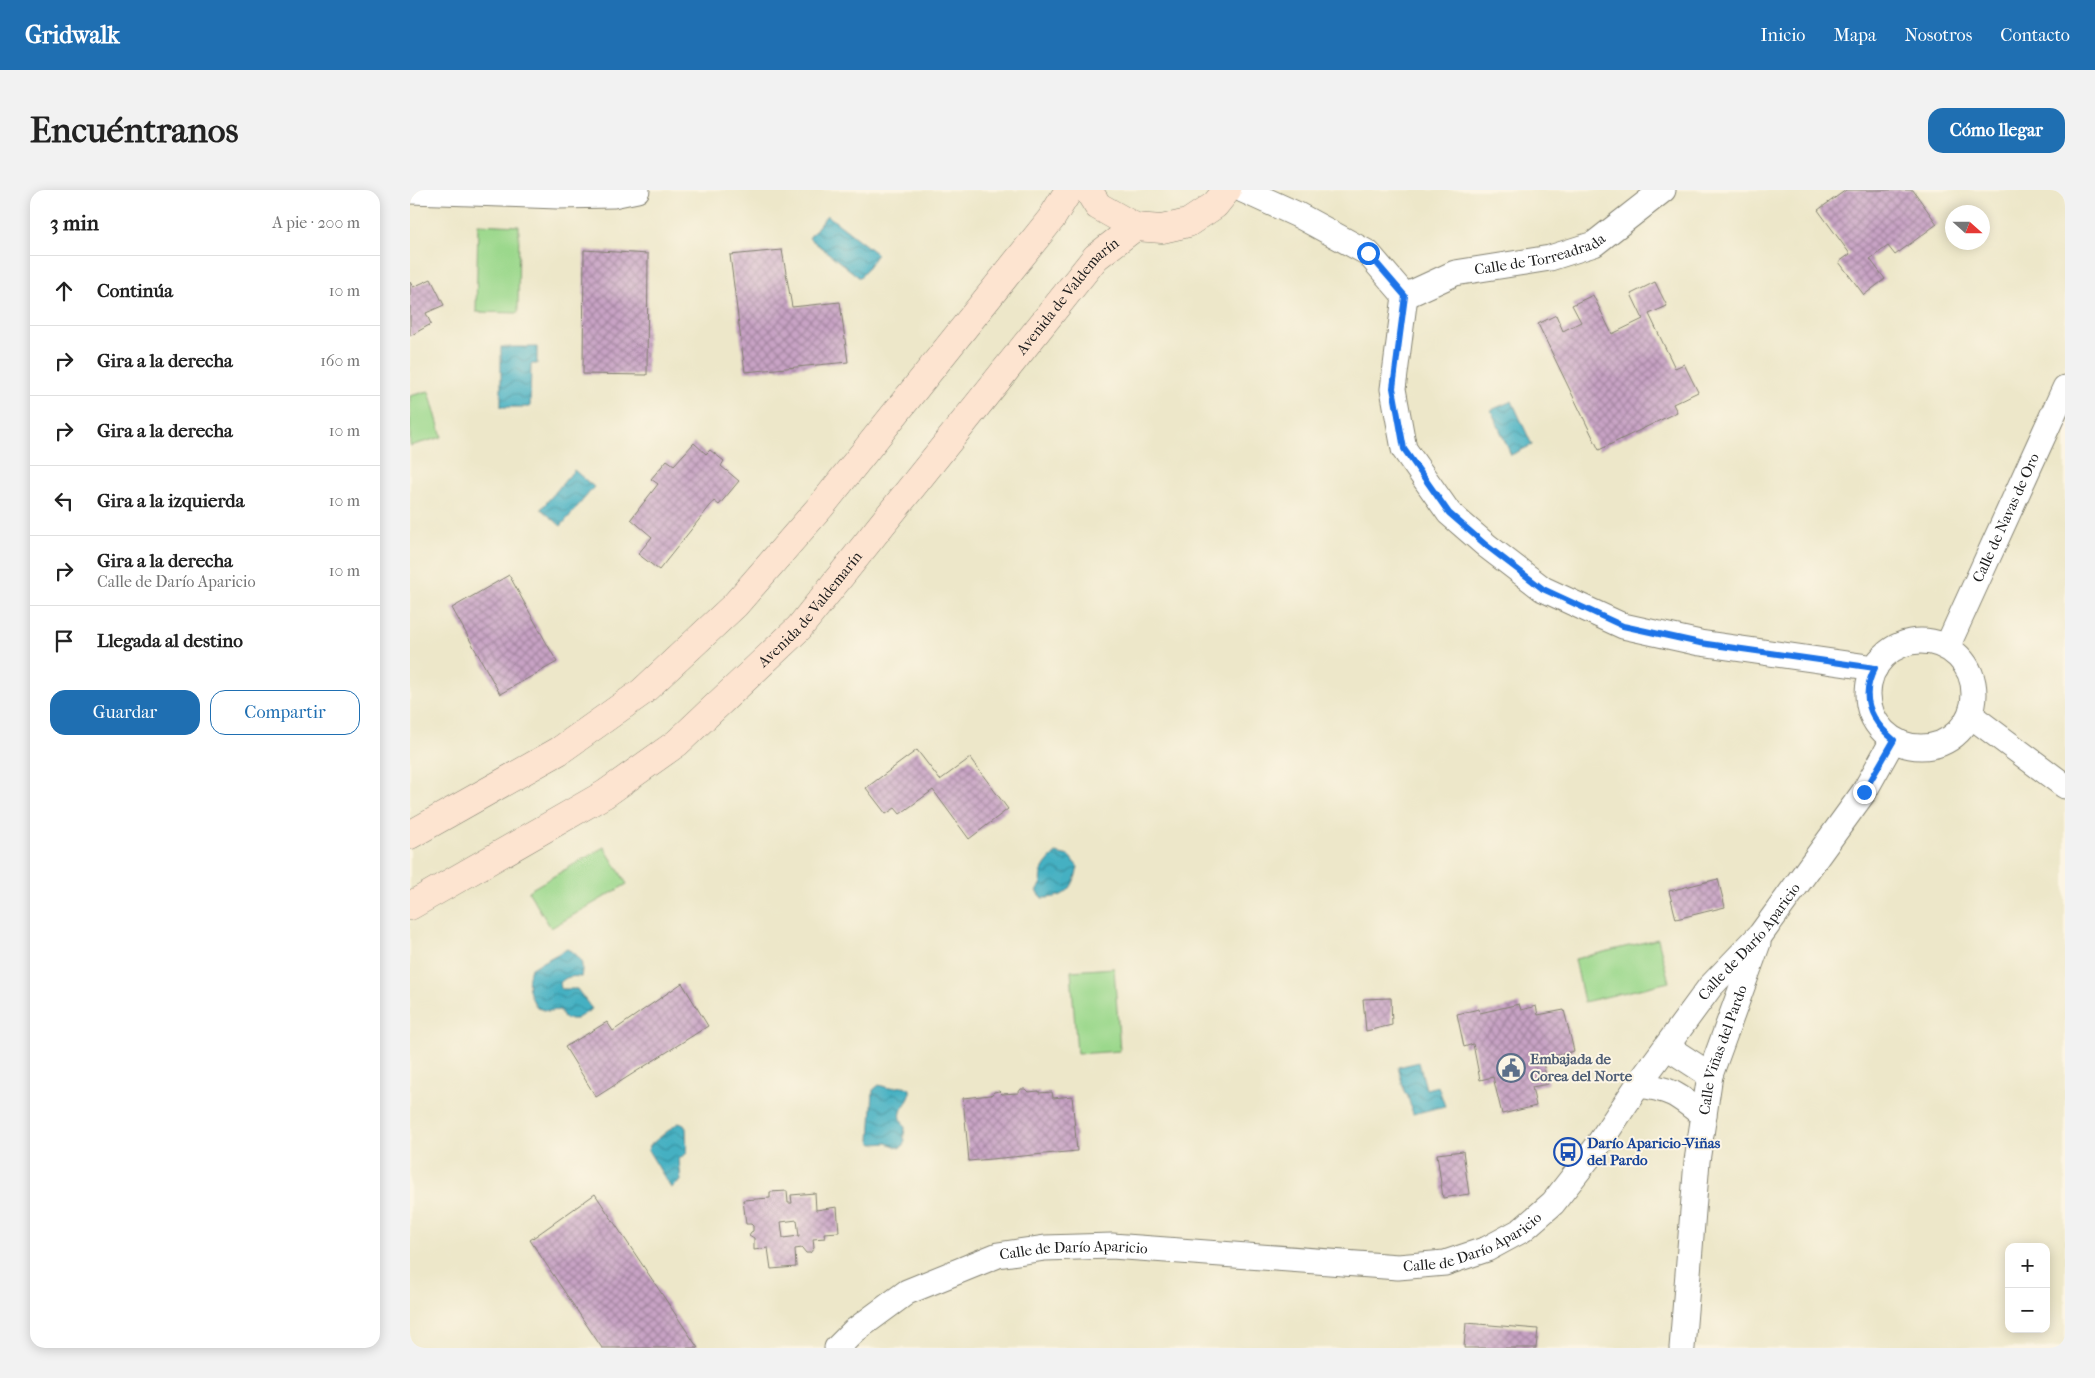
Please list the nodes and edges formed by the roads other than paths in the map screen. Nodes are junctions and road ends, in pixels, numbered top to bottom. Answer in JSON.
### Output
{"nodes":[{"id":1,"x":637,"y":190,"type":"edge"},
{"id":2,"x":1068,"y":190,"type":"edge"},
{"id":3,"x":1088,"y":190,"type":"edge"},
{"id":4,"x":1227,"y":190,"type":"edge"},
{"id":5,"x":1243,"y":190,"type":"edge"},
{"id":6,"x":1663,"y":190,"type":"edge"},
{"id":7,"x":410,"y":191,"type":"edge"},
{"id":8,"x":1135,"y":227,"type":"junction"},
{"id":9,"x":1405,"y":296,"type":"junction"},
{"id":10,"x":2065,"y":388,"type":"edge"},
{"id":11,"x":1947,"y":647,"type":"junction"},
{"id":12,"x":1875,"y":668,"type":"junction"},
{"id":13,"x":1970,"y":715,"type":"junction"},
{"id":14,"x":1894,"y":740,"type":"junction"},
{"id":15,"x":2065,"y":786,"type":"edge"},
{"id":16,"x":410,"y":835,"type":"edge"},
{"id":17,"x":410,"y":906,"type":"edge"},
{"id":18,"x":1761,"y":934,"type":"junction"},
{"id":19,"x":1667,"y":1047,"type":"junction"},
{"id":20,"x":1710,"y":1075,"type":"junction"},
{"id":21,"x":1638,"y":1085,"type":"junction"},
{"id":22,"x":1704,"y":1116,"type":"junction"},
{"id":23,"x":837,"y":1348,"type":"edge"},
{"id":24,"x":1682,"y":1348,"type":"edge"}],
"edges":[{"from":1,"to":7,"type":"street"},
{"from":2,"to":16,"type":"street"},
{"from":3,"to":8,"type":"street"},
{"from":4,"to":8,"type":"street"},
{"from":5,"to":9,"type":"street"},
{"from":6,"to":9,"type":"street","name":"Calle de Torreadrada"},
{"from":8,"to":17,"type":"street","name":"Avenida de Valdemarín"},
{"from":9,"to":12,"type":"street"},
{"from":10,"to":11,"type":"street","name":"Calle de Navas de Oro"},
{"from":11,"to":12,"type":"street"},
{"from":11,"to":13,"type":"street"},
{"from":12,"to":14,"type":"street"},
{"from":13,"to":14,"type":"street"},
{"from":13,"to":15,"type":"street"},
{"from":14,"to":18,"type":"street","name":"Calle de Darío Aparicio"},
{"from":18,"to":19,"type":"street","name":"Calle de Darío Aparicio"},
{"from":18,"to":20,"type":"street","name":"Calle Viñas del Pardo"},
{"from":19,"to":20,"type":"street"},
{"from":19,"to":21,"type":"street","name":"Calle de Darío Aparicio"},
{"from":20,"to":22,"type":"street","name":"Calle Viñas del Pardo"},
{"from":21,"to":22,"type":"street"},
{"from":21,"to":23,"type":"street","name":"Calle de Darío Aparicio"},
{"from":22,"to":24,"type":"street","name":"Calle Viñas del Pardo"}]}
